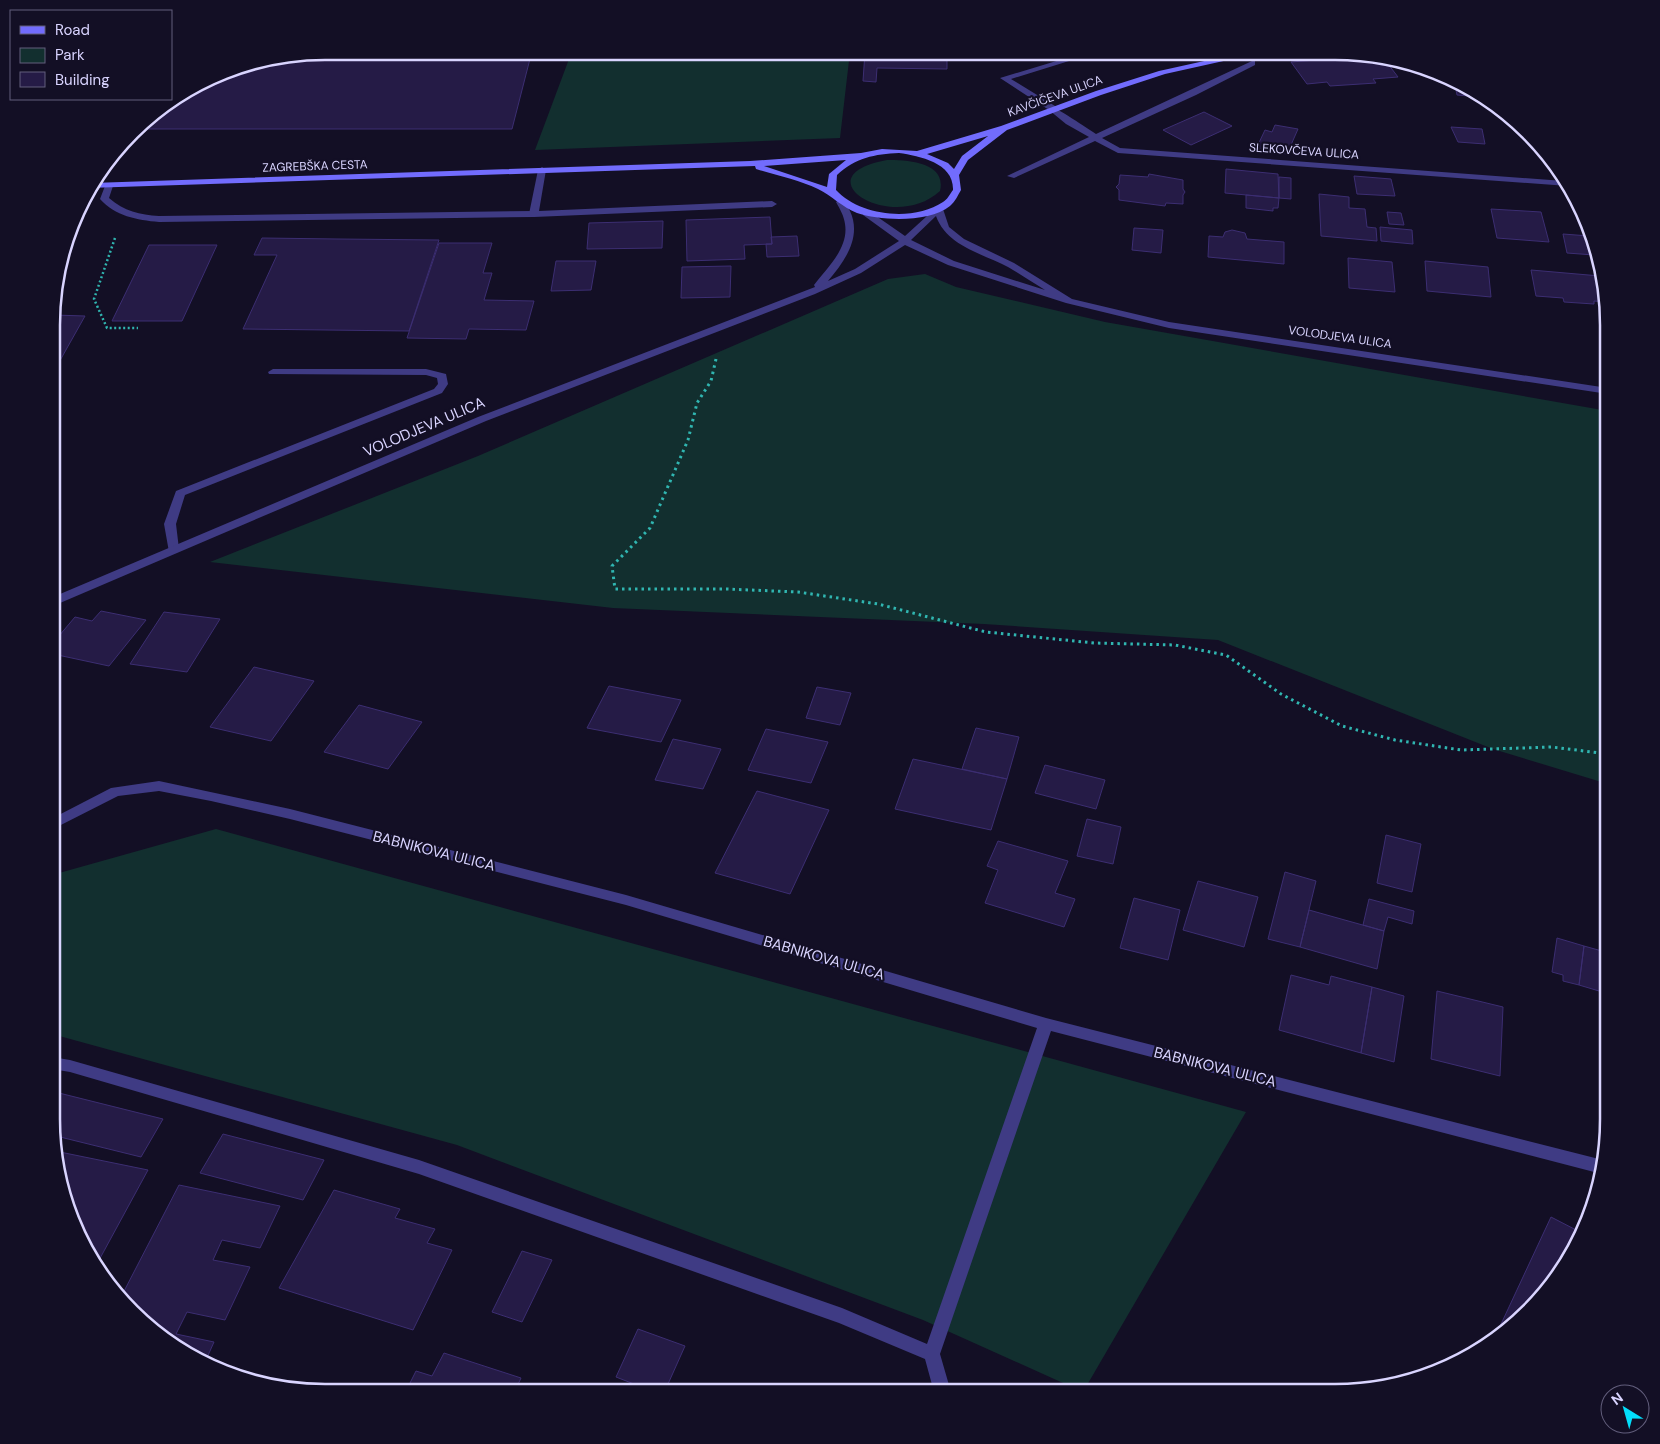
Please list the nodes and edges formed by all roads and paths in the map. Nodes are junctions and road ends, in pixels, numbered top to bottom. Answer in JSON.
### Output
{"nodes":[{"id":1,"x":1066,"y":60,"type":"edge"},
{"id":2,"x":1219,"y":60,"type":"edge"},
{"id":3,"x":1252,"y":63,"type":"dead end"},
{"id":4,"x":1052,"y":108,"type":"junction"},
{"id":5,"x":1004,"y":128,"type":"junction"},
{"id":6,"x":1093,"y":136,"type":"junction"},
{"id":7,"x":916,"y":154,"type":"junction"},
{"id":8,"x":860,"y":156,"type":"junction"},
{"id":9,"x":750,"y":164,"type":"junction"},
{"id":10,"x":542,"y":170,"type":"junction"},
{"id":11,"x":955,"y":175,"type":"junction"},
{"id":12,"x":1011,"y":176,"type":"dead end"},
{"id":13,"x":1559,"y":183,"type":"edge"},
{"id":14,"x":99,"y":186,"type":"edge"},
{"id":15,"x":109,"y":186,"type":"junction"},
{"id":16,"x":838,"y":198,"type":"junction"},
{"id":17,"x":772,"y":204,"type":"dead end"},
{"id":18,"x":938,"y":209,"type":"junction"},
{"id":19,"x":124,"y":213,"type":"junction"},
{"id":20,"x":866,"y":213,"type":"junction"},
{"id":21,"x":534,"y":214,"type":"junction"},
{"id":22,"x":905,"y":241,"type":"junction"},
{"id":23,"x":812,"y":292,"type":"junction"},
{"id":24,"x":1069,"y":301,"type":"junction"},
{"id":25,"x":724,"y":327,"type":"junction"},
{"id":26,"x":138,"y":328,"type":"dead end"},
{"id":27,"x":273,"y":372,"type":"dead end"},
{"id":28,"x":1600,"y":390,"type":"edge"},
{"id":29,"x":173,"y":549,"type":"junction"},
{"id":30,"x":60,"y":599,"type":"edge"},
{"id":31,"x":1600,"y":753,"type":"edge"},
{"id":32,"x":60,"y":820,"type":"edge"},
{"id":33,"x":1046,"y":1024,"type":"junction"},
{"id":34,"x":60,"y":1064,"type":"edge"},
{"id":35,"x":1596,"y":1165,"type":"edge"},
{"id":36,"x":932,"y":1354,"type":"junction"},
{"id":37,"x":940,"y":1384,"type":"edge"}],
"edges":[{"from":1,"to":4,"type":"street","name":"SLEKOVČEVA ULICA"},
{"from":2,"to":4,"type":"street","name":"KAVČIČEVA ULICA"},
{"from":3,"to":6,"type":"street"},
{"from":4,"to":5,"type":"street","name":"KAVČIČEVA ULICA"},
{"from":4,"to":6,"type":"street","name":"SLEKOVČEVA ULICA"},
{"from":5,"to":7,"type":"street"},
{"from":5,"to":11,"type":"street"},
{"from":6,"to":12,"type":"street"},
{"from":6,"to":13,"type":"street","name":"SLEKOVČEVA ULICA"},
{"from":7,"to":8,"type":"street","name":"ZAGREBŠKA CESTA"},
{"from":7,"to":11,"type":"street"},
{"from":8,"to":9,"type":"street","name":"ZAGREBŠKA CESTA"},
{"from":8,"to":16,"type":"street"},
{"from":9,"to":10,"type":"street","name":"ZAGREBŠKA CESTA"},
{"from":9,"to":16,"type":"street"},
{"from":10,"to":15,"type":"street","name":"ZAGREBŠKA CESTA"},
{"from":10,"to":21,"type":"street"},
{"from":11,"to":18,"type":"street"},
{"from":14,"to":15,"type":"street","name":"ZAGREBŠKA CESTA"},
{"from":15,"to":19,"type":"street"},
{"from":16,"to":20,"type":"street"},
{"from":16,"to":23,"type":"street","name":"VOLODJEVA ULICA"},
{"from":17,"to":21,"type":"street"},
{"from":18,"to":20,"type":"street"},
{"from":18,"to":22,"type":"street","name":"VOLODJEVA ULICA"},
{"from":18,"to":24,"type":"street","name":"VOLODJEVA ULICA"},
{"from":19,"to":21,"type":"street"},
{"from":19,"to":26,"type":"path"},
{"from":20,"to":22,"type":"street","name":"VOLODJEVA ULICA"},
{"from":22,"to":23,"type":"street","name":"VOLODJEVA ULICA"},
{"from":22,"to":24,"type":"street","name":"VOLODJEVA ULICA"},
{"from":23,"to":25,"type":"street","name":"VOLODJEVA ULICA"},
{"from":24,"to":28,"type":"street","name":"VOLODJEVA ULICA"},
{"from":25,"to":29,"type":"street","name":"VOLODJEVA ULICA"},
{"from":25,"to":31,"type":"path"},
{"from":27,"to":29,"type":"street"},
{"from":29,"to":30,"type":"street","name":"VOLODJEVA ULICA"},
{"from":32,"to":33,"type":"street","name":"BABNIKOVA ULICA"},
{"from":33,"to":35,"type":"street","name":"BABNIKOVA ULICA"},
{"from":33,"to":36,"type":"street"},
{"from":34,"to":36,"type":"street"},
{"from":36,"to":37,"type":"street"}]}
